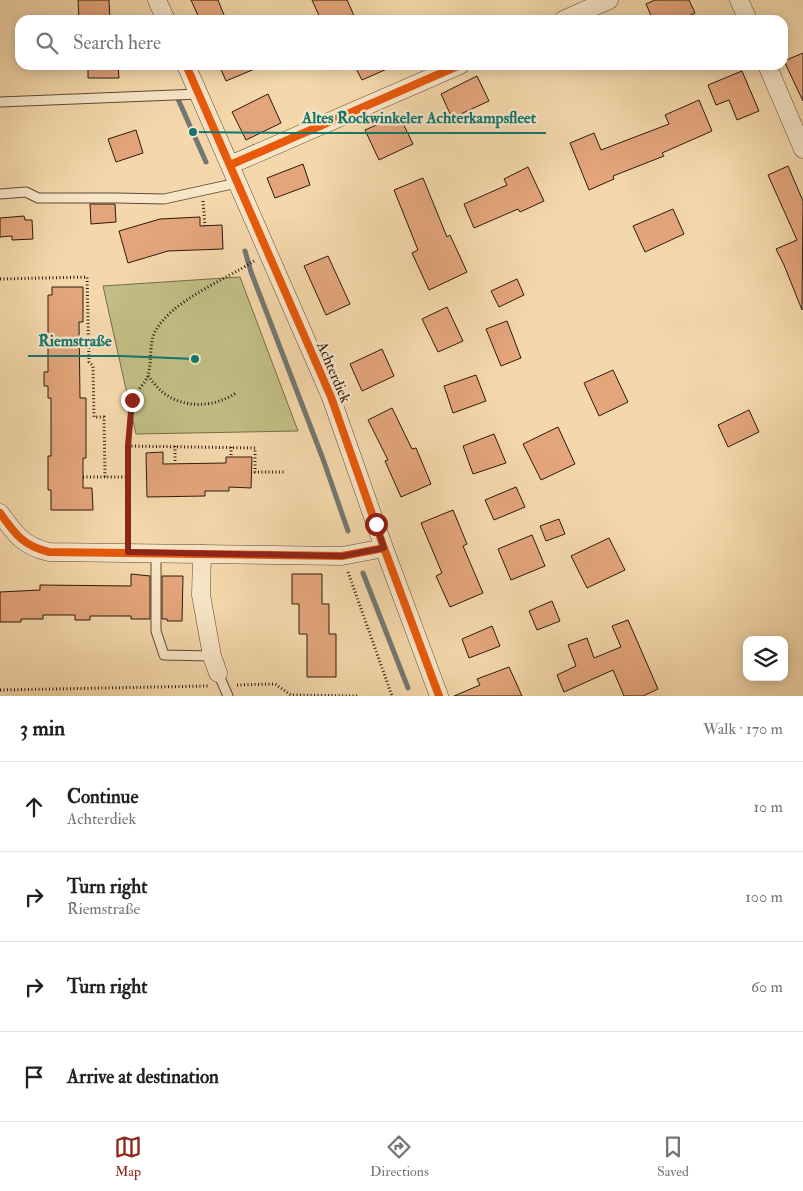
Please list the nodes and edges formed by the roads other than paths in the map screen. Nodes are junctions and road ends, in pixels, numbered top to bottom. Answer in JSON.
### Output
{"nodes":[{"id":1,"x":156,"y":0,"type":"edge"},
{"id":2,"x":610,"y":0,"type":"edge"},
{"id":3,"x":740,"y":0,"type":"edge"},
{"id":4,"x":164,"y":15,"type":"edge"},
{"id":5,"x":576,"y":15,"type":"edge"},
{"id":6,"x":746,"y":15,"type":"edge"},
{"id":7,"x":188,"y":70,"type":"edge"},
{"id":8,"x":448,"y":70,"type":"edge"},
{"id":9,"x":769,"y":70,"type":"edge"},
{"id":10,"x":199,"y":94,"type":"junction"},
{"id":11,"x":0,"y":102,"type":"edge"},
{"id":12,"x":803,"y":149,"type":"edge"},
{"id":13,"x":230,"y":165,"type":"junction"},
{"id":14,"x":237,"y":183,"type":"junction"},
{"id":15,"x":0,"y":194,"type":"edge"},
{"id":16,"x":0,"y":513,"type":"edge"},
{"id":17,"x":384,"y":548,"type":"junction"},
{"id":18,"x":156,"y":553,"type":"junction"},
{"id":19,"x":202,"y":554,"type":"junction"},
{"id":20,"x":212,"y":656,"type":"junction"},
{"id":21,"x":221,"y":679,"type":"joint"},
{"id":22,"x":228,"y":696,"type":"edge"},
{"id":23,"x":439,"y":696,"type":"edge"}],
"edges":[{"from":1,"to":4,"type":"street"},
{"from":2,"to":5,"type":"street"},
{"from":3,"to":6,"type":"street"},
{"from":7,"to":10,"type":"street","name":"Achterdiek"},
{"from":8,"to":13,"type":"street"},
{"from":9,"to":12,"type":"street"},
{"from":10,"to":11,"type":"lane"},
{"from":10,"to":13,"type":"street","name":"Achterdiek"},
{"from":13,"to":14,"type":"street","name":"Achterdiek"},
{"from":14,"to":15,"type":"lane"},
{"from":14,"to":17,"type":"street","name":"Achterdiek"},
{"from":16,"to":18,"type":"street"},
{"from":17,"to":19,"type":"street"},
{"from":17,"to":23,"type":"street","name":"Achterdiek"},
{"from":18,"to":19,"type":"street"},
{"from":18,"to":20,"type":"lane"},
{"from":19,"to":20,"type":"street"},
{"from":20,"to":21,"type":"street"},
{"from":21,"to":22,"type":"lane"}]}
